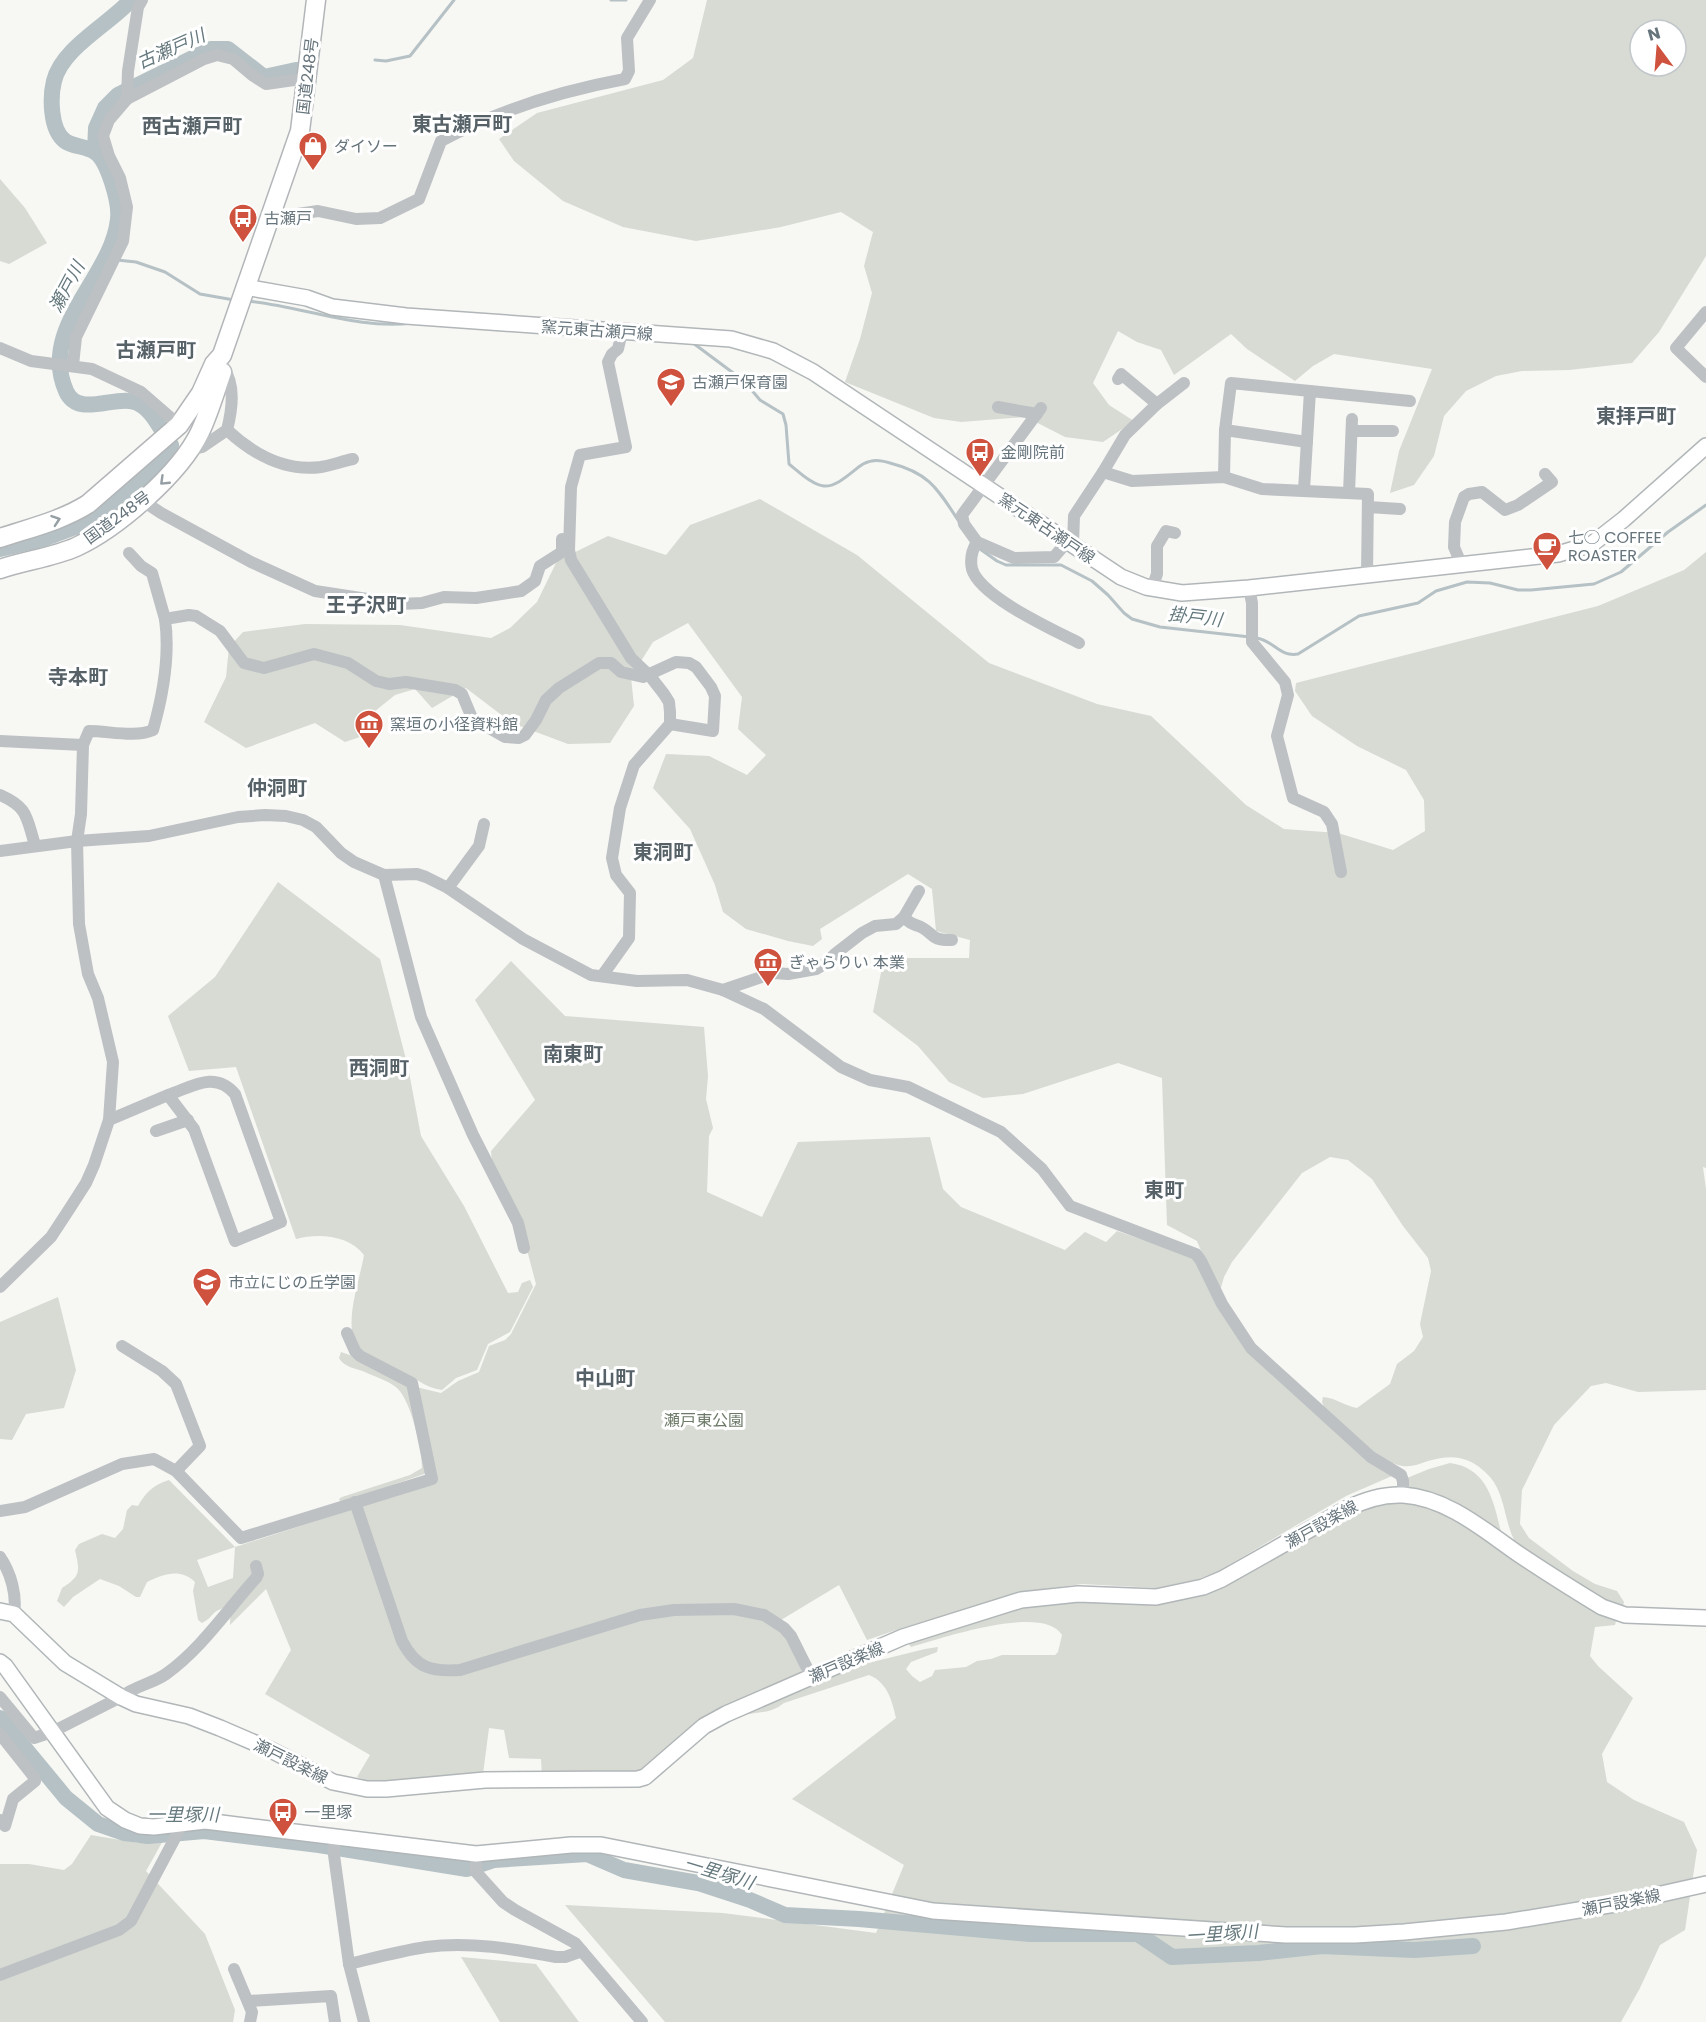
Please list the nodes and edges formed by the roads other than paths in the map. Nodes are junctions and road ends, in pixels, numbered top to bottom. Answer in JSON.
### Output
{"nodes":[{"id":1,"x":142,"y":0,"type":"edge"},
{"id":2,"x":316,"y":0,"type":"edge"},
{"id":3,"x":650,"y":0,"type":"edge"},
{"id":4,"x":308,"y":78,"type":"junction"},
{"id":5,"x":127,"y":95,"type":"junction"},
{"id":6,"x":271,"y":218,"type":"junction"},
{"id":7,"x":242,"y":296,"type":"junction"},
{"id":8,"x":1706,"y":312,"type":"edge"},
{"id":9,"x":622,"y":332,"type":"junction"},
{"id":10,"x":0,"y":348,"type":"edge"},
{"id":11,"x":223,"y":361,"type":"junction"},
{"id":12,"x":72,"y":365,"type":"junction"},
{"id":13,"x":1706,"y":377,"type":"edge"},
{"id":14,"x":1118,"y":379,"type":"dead end"},
{"id":15,"x":1184,"y":383,"type":"dead end"},
{"id":16,"x":1310,"y":391,"type":"junction"},
{"id":17,"x":1410,"y":402,"type":"dead end"},
{"id":18,"x":1157,"y":404,"type":"junction"},
{"id":19,"x":998,"y":407,"type":"dead end"},
{"id":20,"x":176,"y":428,"type":"junction"},
{"id":21,"x":227,"y":430,"type":"junction"},
{"id":22,"x":1226,"y":430,"type":"junction"},
{"id":23,"x":1393,"y":432,"type":"dead end"},
{"id":24,"x":1307,"y":442,"type":"junction"},
{"id":25,"x":1706,"y":446,"type":"edge"},
{"id":26,"x":190,"y":450,"type":"junction"},
{"id":27,"x":353,"y":459,"type":"dead end"},
{"id":28,"x":1103,"y":472,"type":"junction"},
{"id":29,"x":1545,"y":474,"type":"dead end"},
{"id":30,"x":1224,"y":477,"type":"junction"},
{"id":31,"x":985,"y":487,"type":"junction"},
{"id":32,"x":1304,"y":490,"type":"junction"},
{"id":33,"x":1349,"y":493,"type":"junction"},
{"id":34,"x":143,"y":501,"type":"junction"},
{"id":35,"x":1368,"y":507,"type":"junction"},
{"id":36,"x":1400,"y":509,"type":"dead end"},
{"id":37,"x":568,"y":533,"type":"junction"},
{"id":38,"x":1175,"y":533,"type":"dead end"},
{"id":39,"x":0,"y":538,"type":"edge"},
{"id":40,"x":976,"y":544,"type":"junction"},
{"id":41,"x":1070,"y":544,"type":"junction"},
{"id":42,"x":129,"y":554,"type":"dead end"},
{"id":43,"x":1462,"y":566,"type":"junction"},
{"id":44,"x":0,"y":569,"type":"edge"},
{"id":45,"x":1367,"y":575,"type":"junction"},
{"id":46,"x":1152,"y":588,"type":"junction"},
{"id":47,"x":1249,"y":588,"type":"junction"},
{"id":48,"x":165,"y":618,"type":"junction"},
{"id":49,"x":1079,"y":643,"type":"dead end"},
{"id":50,"x":650,"y":676,"type":"junction"},
{"id":51,"x":670,"y":724,"type":"junction"},
{"id":52,"x":0,"y":741,"type":"edge"},
{"id":53,"x":83,"y":745,"type":"junction"},
{"id":54,"x":0,"y":795,"type":"edge"},
{"id":55,"x":484,"y":824,"type":"dead end"},
{"id":56,"x":77,"y":841,"type":"junction"},
{"id":57,"x":35,"y":845,"type":"junction"},
{"id":58,"x":0,"y":851,"type":"edge"},
{"id":59,"x":1341,"y":872,"type":"dead end"},
{"id":60,"x":384,"y":875,"type":"junction"},
{"id":61,"x":448,"y":888,"type":"junction"},
{"id":62,"x":919,"y":891,"type":"dead end"},
{"id":63,"x":904,"y":916,"type":"junction"},
{"id":64,"x":952,"y":940,"type":"dead end"},
{"id":65,"x":602,"y":976,"type":"junction"},
{"id":66,"x":723,"y":990,"type":"junction"},
{"id":67,"x":168,"y":1095,"type":"junction"},
{"id":68,"x":110,"y":1120,"type":"junction"},
{"id":69,"x":188,"y":1120,"type":"junction"},
{"id":70,"x":156,"y":1131,"type":"dead end"},
{"id":71,"x":524,"y":1248,"type":"dead end"},
{"id":72,"x":0,"y":1287,"type":"edge"},
{"id":73,"x":346,"y":1333,"type":"dead end"},
{"id":74,"x":122,"y":1346,"type":"dead end"},
{"id":75,"x":176,"y":1471,"type":"junction"},
{"id":76,"x":1403,"y":1495,"type":"junction"},
{"id":77,"x":355,"y":1502,"type":"junction"},
{"id":78,"x":0,"y":1511,"type":"edge"},
{"id":79,"x":0,"y":1557,"type":"edge"},
{"id":80,"x":256,"y":1566,"type":"dead end"},
{"id":81,"x":7,"y":1612,"type":"edge"},
{"id":82,"x":1706,"y":1618,"type":"edge"},
{"id":83,"x":0,"y":1649,"type":"edge"},
{"id":84,"x":2,"y":1666,"type":"edge"},
{"id":85,"x":812,"y":1676,"type":"junction"},
{"id":86,"x":0,"y":1697,"type":"edge"},
{"id":87,"x":121,"y":1697,"type":"junction"},
{"id":88,"x":52,"y":1732,"type":"junction"},
{"id":89,"x":0,"y":1734,"type":"edge"},
{"id":90,"x":0,"y":1820,"type":"edge"},
{"id":91,"x":181,"y":1828,"type":"junction"},
{"id":92,"x":336,"y":1837,"type":"junction"},
{"id":93,"x":476,"y":1856,"type":"junction"},
{"id":94,"x":1706,"y":1884,"type":"edge"},
{"id":95,"x":582,"y":1951,"type":"junction"},
{"id":96,"x":349,"y":1964,"type":"junction"},
{"id":97,"x":234,"y":1969,"type":"dead end"},
{"id":98,"x":0,"y":1975,"type":"edge"},
{"id":99,"x":248,"y":2001,"type":"junction"},
{"id":100,"x":250,"y":2022,"type":"edge"},
{"id":101,"x":335,"y":2022,"type":"edge"},
{"id":102,"x":364,"y":2022,"type":"edge"},
{"id":103,"x":642,"y":2022,"type":"edge"}],
"edges":[{"from":1,"to":5,"type":"street"},
{"from":2,"to":4,"type":"highway","name":"国道248号"},
{"from":3,"to":6,"type":"street"},
{"from":4,"to":5,"type":"street"},
{"from":4,"to":6,"type":"highway","name":"国道248号"},
{"from":5,"to":12,"type":"street"},
{"from":6,"to":7,"type":"highway","name":"国道248号"},
{"from":7,"to":9,"type":"main road","name":"窯元東古瀬戸線"},
{"from":7,"to":11,"type":"highway","name":"国道248号"},
{"from":8,"to":13,"type":"street"},
{"from":9,"to":31,"type":"main road","name":"窯元東古瀬戸線"},
{"from":9,"to":37,"type":"street"},
{"from":10,"to":12,"type":"street"},
{"from":11,"to":20,"type":"highway","name":"国道248号"},
{"from":11,"to":21,"type":"street"},
{"from":11,"to":26,"type":"highway","name":"国道248号"},
{"from":12,"to":20,"type":"street"},
{"from":14,"to":18,"type":"street"},
{"from":15,"to":18,"type":"street"},
{"from":16,"to":17,"type":"street"},
{"from":16,"to":22,"type":"street"},
{"from":16,"to":24,"type":"street"},
{"from":18,"to":28,"type":"street"},
{"from":19,"to":31,"type":"street"},
{"from":39,"to":20,"type":"highway","name":"国道248号","one_way":true},
{"from":21,"to":26,"type":"street"},
{"from":21,"to":27,"type":"street"},
{"from":22,"to":24,"type":"street"},
{"from":22,"to":30,"type":"street"},
{"from":23,"to":33,"type":"street"},
{"from":24,"to":32,"type":"street"},
{"from":25,"to":43,"type":"main road","name":"窯元東古瀬戸線"},
{"from":26,"to":34,"type":"highway","name":"国道248号","one_way":true},
{"from":28,"to":30,"type":"street"},
{"from":28,"to":41,"type":"street"},
{"from":29,"to":43,"type":"street"},
{"from":30,"to":32,"type":"street"},
{"from":31,"to":40,"type":"street"},
{"from":31,"to":41,"type":"main road","name":"窯元東古瀬戸線"},
{"from":32,"to":33,"type":"street"},
{"from":33,"to":35,"type":"street"},
{"from":34,"to":37,"type":"street"},
{"from":34,"to":44,"type":"highway","name":"国道248号"},
{"from":35,"to":36,"type":"street"},
{"from":35,"to":45,"type":"street"},
{"from":37,"to":50,"type":"street"},
{"from":38,"to":46,"type":"street"},
{"from":40,"to":41,"type":"street"},
{"from":40,"to":49,"type":"street"},
{"from":41,"to":46,"type":"main road","name":"窯元東古瀬戸線"},
{"from":42,"to":48,"type":"street"},
{"from":43,"to":45,"type":"main road","name":"窯元東古瀬戸線"},
{"from":45,"to":47,"type":"main road","name":"窯元東古瀬戸線"},
{"from":46,"to":47,"type":"main road","name":"窯元東古瀬戸線"},
{"from":47,"to":59,"type":"street"},
{"from":48,"to":50,"type":"street"},
{"from":48,"to":53,"type":"street"},
{"from":50,"to":51,"type":"street"},
{"from":50,"to":51,"type":"street"},
{"from":51,"to":65,"type":"street"},
{"from":52,"to":53,"type":"street"},
{"from":53,"to":56,"type":"street"},
{"from":54,"to":57,"type":"street"},
{"from":55,"to":61,"type":"street"},
{"from":56,"to":57,"type":"street"},
{"from":56,"to":60,"type":"street"},
{"from":56,"to":68,"type":"street"},
{"from":57,"to":58,"type":"street"},
{"from":60,"to":61,"type":"street"},
{"from":60,"to":71,"type":"street"},
{"from":61,"to":65,"type":"street"},
{"from":62,"to":63,"type":"street"},
{"from":63,"to":64,"type":"street"},
{"from":63,"to":66,"type":"street"},
{"from":65,"to":66,"type":"street"},
{"from":66,"to":76,"type":"street"},
{"from":67,"to":68,"type":"street"},
{"from":67,"to":69,"type":"street"},
{"from":67,"to":69,"type":"street"},
{"from":68,"to":72,"type":"street"},
{"from":69,"to":70,"type":"street"},
{"from":73,"to":77,"type":"street"},
{"from":74,"to":75,"type":"street"},
{"from":75,"to":77,"type":"street"},
{"from":75,"to":78,"type":"street"},
{"from":76,"to":82,"type":"main road","name":"瀬戸設楽線"},
{"from":76,"to":85,"type":"main road","name":"瀬戸設楽線"},
{"from":77,"to":85,"type":"street"},
{"from":79,"to":81,"type":"street"},
{"from":80,"to":87,"type":"street"},
{"from":81,"to":87,"type":"main road","name":"瀬戸設楽線"},
{"from":83,"to":84,"type":"main road","name":"瀬戸設楽線"},
{"from":84,"to":88,"type":"main road","name":"瀬戸設楽線"},
{"from":85,"to":87,"type":"main road","name":"瀬戸設楽線"},
{"from":86,"to":88,"type":"street"},
{"from":87,"to":88,"type":"street"},
{"from":88,"to":91,"type":"main road","name":"瀬戸設楽線"},
{"from":89,"to":90,"type":"street"},
{"from":91,"to":92,"type":"main road","name":"瀬戸設楽線"},
{"from":91,"to":98,"type":"street"},
{"from":92,"to":93,"type":"main road","name":"瀬戸設楽線"},
{"from":92,"to":96,"type":"street"},
{"from":93,"to":94,"type":"main road","name":"瀬戸設楽線"},
{"from":93,"to":95,"type":"street"},
{"from":95,"to":96,"type":"street"},
{"from":95,"to":103,"type":"street"},
{"from":96,"to":102,"type":"street"},
{"from":97,"to":99,"type":"street"},
{"from":99,"to":100,"type":"street"},
{"from":99,"to":101,"type":"street"}]}
